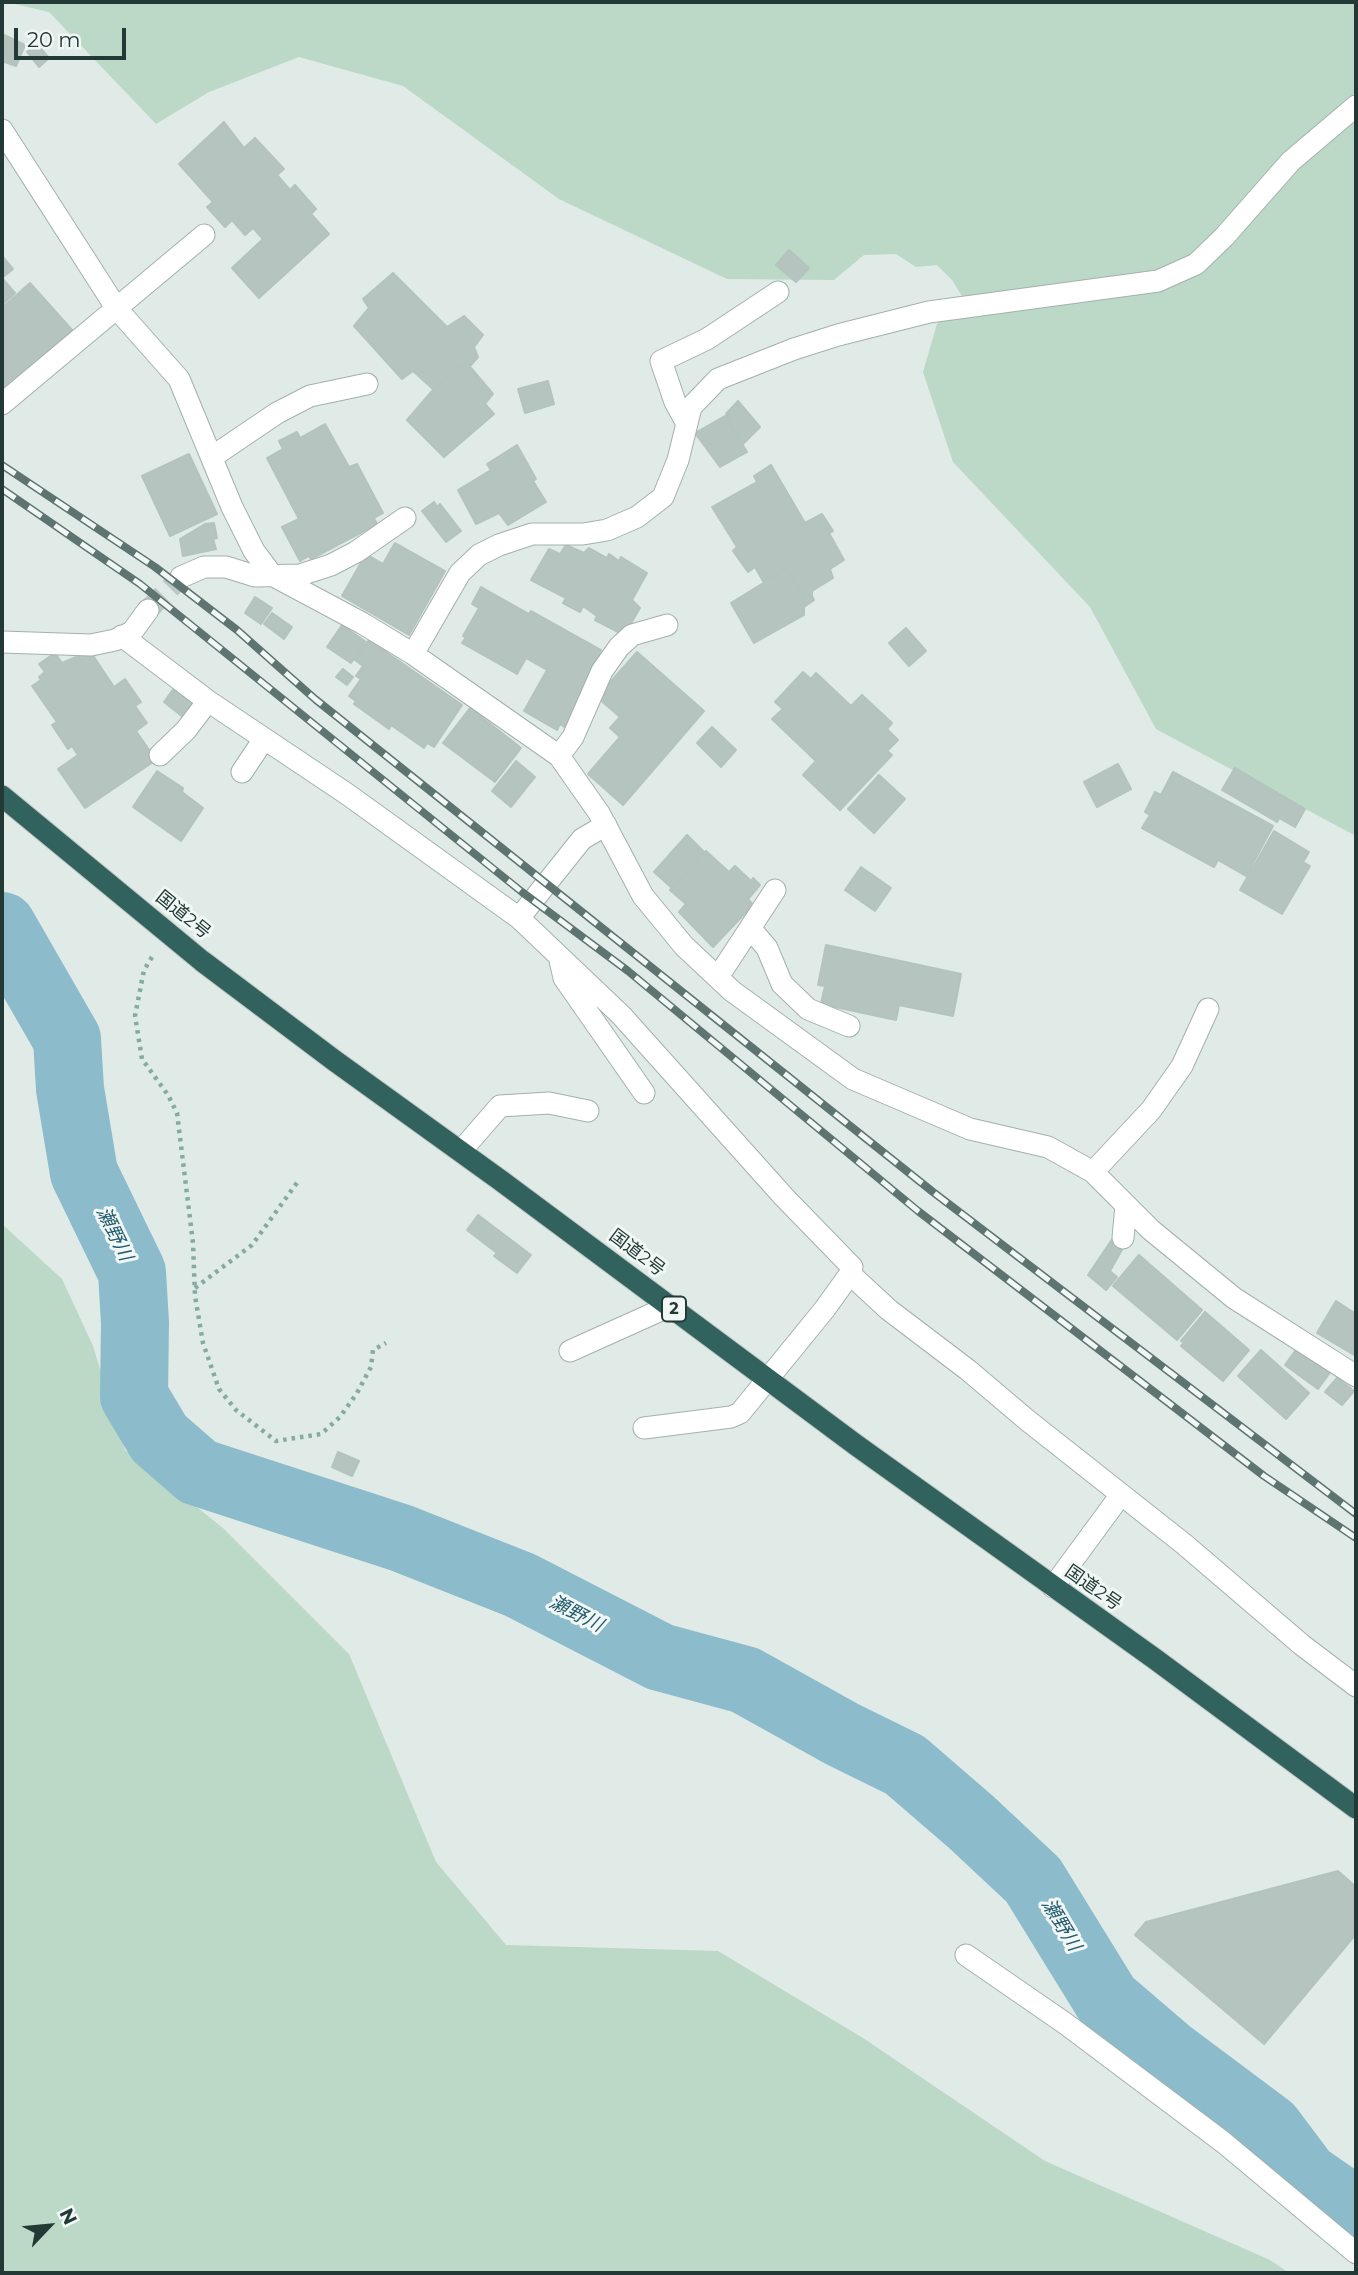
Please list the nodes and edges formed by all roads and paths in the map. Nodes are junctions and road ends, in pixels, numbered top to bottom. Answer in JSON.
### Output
{"nodes":[{"id":1,"x":1356,"y":106,"type":"edge"},
{"id":2,"x":2,"y":130,"type":"edge"},
{"id":3,"x":204,"y":235,"type":"dead end"},
{"id":4,"x":778,"y":292,"type":"dead end"},
{"id":5,"x":117,"y":309,"type":"junction"},
{"id":6,"x":367,"y":384,"type":"dead end"},
{"id":7,"x":2,"y":404,"type":"edge"},
{"id":8,"x":686,"y":422,"type":"junction"},
{"id":9,"x":212,"y":457,"type":"junction"},
{"id":10,"x":405,"y":518,"type":"dead end"},
{"id":11,"x":272,"y":576,"type":"junction"},
{"id":12,"x":181,"y":577,"type":"tunnel mouth"},
{"id":13,"x":148,"y":610,"type":"tunnel mouth"},
{"id":14,"x":667,"y":625,"type":"dead end"},
{"id":15,"x":122,"y":636,"type":"junction"},
{"id":16,"x":2,"y":642,"type":"edge"},
{"id":17,"x":413,"y":654,"type":"junction"},
{"id":18,"x":208,"y":701,"type":"junction"},
{"id":19,"x":264,"y":739,"type":"junction"},
{"id":20,"x":160,"y":754,"type":"dead end"},
{"id":21,"x":559,"y":756,"type":"junction"},
{"id":22,"x":242,"y":772,"type":"dead end"},
{"id":23,"x":2,"y":796,"type":"edge"},
{"id":24,"x":606,"y":825,"type":"junction"},
{"id":25,"x":775,"y":890,"type":"dead end"},
{"id":26,"x":519,"y":918,"type":"junction"},
{"id":27,"x":750,"y":928,"type":"junction"},
{"id":28,"x":168,"y":933,"type":"junction"},
{"id":29,"x":559,"y":954,"type":"junction"},
{"id":30,"x":718,"y":977,"type":"junction"},
{"id":31,"x":1208,"y":1009,"type":"dead end"},
{"id":32,"x":849,"y":1026,"type":"dead end"},
{"id":33,"x":643,"y":1093,"type":"dead end"},
{"id":34,"x":588,"y":1111,"type":"dead end"},
{"id":35,"x":461,"y":1151,"type":"junction"},
{"id":36,"x":1093,"y":1172,"type":"junction"},
{"id":37,"x":299,"y":1180,"type":"dead end"},
{"id":38,"x":1126,"y":1205,"type":"junction"},
{"id":39,"x":1123,"y":1238,"type":"dead end"},
{"id":40,"x":850,"y":1274,"type":"junction"},
{"id":41,"x":195,"y":1288,"type":"junction"},
{"id":42,"x":670,"y":1306,"type":"junction"},
{"id":43,"x":386,"y":1343,"type":"dead end"},
{"id":44,"x":570,"y":1351,"type":"dead end"},
{"id":45,"x":1356,"y":1376,"type":"edge"},
{"id":46,"x":768,"y":1379,"type":"junction"},
{"id":47,"x":644,"y":1428,"type":"dead end"},
{"id":48,"x":1120,"y":1496,"type":"junction"},
{"id":49,"x":1053,"y":1587,"type":"junction"},
{"id":50,"x":1356,"y":1686,"type":"edge"},
{"id":51,"x":1356,"y":1808,"type":"edge"},
{"id":52,"x":966,"y":1955,"type":"dead end"},
{"id":53,"x":1356,"y":2253,"type":"edge"}],
"edges":[{"from":1,"to":8,"type":"street"},
{"from":2,"to":5,"type":"street"},
{"from":3,"to":5,"type":"street"},
{"from":4,"to":8,"type":"street"},
{"from":5,"to":7,"type":"street"},
{"from":5,"to":9,"type":"street"},
{"from":6,"to":9,"type":"street"},
{"from":8,"to":17,"type":"street"},
{"from":9,"to":11,"type":"street"},
{"from":10,"to":11,"type":"street"},
{"from":11,"to":12,"type":"street"},
{"from":11,"to":17,"type":"street"},
{"from":13,"to":15,"type":"street"},
{"from":14,"to":21,"type":"street"},
{"from":15,"to":16,"type":"street"},
{"from":15,"to":18,"type":"street"},
{"from":17,"to":21,"type":"street"},
{"from":18,"to":19,"type":"street"},
{"from":18,"to":20,"type":"street"},
{"from":19,"to":22,"type":"street"},
{"from":19,"to":26,"type":"street"},
{"from":21,"to":24,"type":"street"},
{"from":23,"to":28,"type":"highway","name":"国道2号","number":"2"},
{"from":24,"to":26,"type":"street"},
{"from":24,"to":30,"type":"street"},
{"from":25,"to":27,"type":"street"},
{"from":26,"to":29,"type":"street"},
{"from":27,"to":30,"type":"street"},
{"from":27,"to":32,"type":"street"},
{"from":28,"to":35,"type":"highway","name":"国道2号","number":"2"},
{"from":28,"to":41,"type":"path"},
{"from":29,"to":33,"type":"street"},
{"from":29,"to":40,"type":"street"},
{"from":30,"to":36,"type":"street"},
{"from":31,"to":36,"type":"street"},
{"from":34,"to":35,"type":"street"},
{"from":35,"to":42,"type":"highway","name":"国道2号","number":"2"},
{"from":36,"to":38,"type":"street"},
{"from":37,"to":41,"type":"path"},
{"from":38,"to":39,"type":"street"},
{"from":38,"to":45,"type":"street"},
{"from":40,"to":46,"type":"street"},
{"from":40,"to":48,"type":"street"},
{"from":41,"to":43,"type":"path"},
{"from":42,"to":44,"type":"street"},
{"from":42,"to":46,"type":"highway","name":"国道2号","number":"2"},
{"from":46,"to":47,"type":"street"},
{"from":46,"to":49,"type":"highway","name":"国道2号","number":"2"},
{"from":48,"to":49,"type":"street"},
{"from":48,"to":50,"type":"street"},
{"from":49,"to":51,"type":"highway","name":"国道2号","number":"2"},
{"from":52,"to":53,"type":"street"}]}
